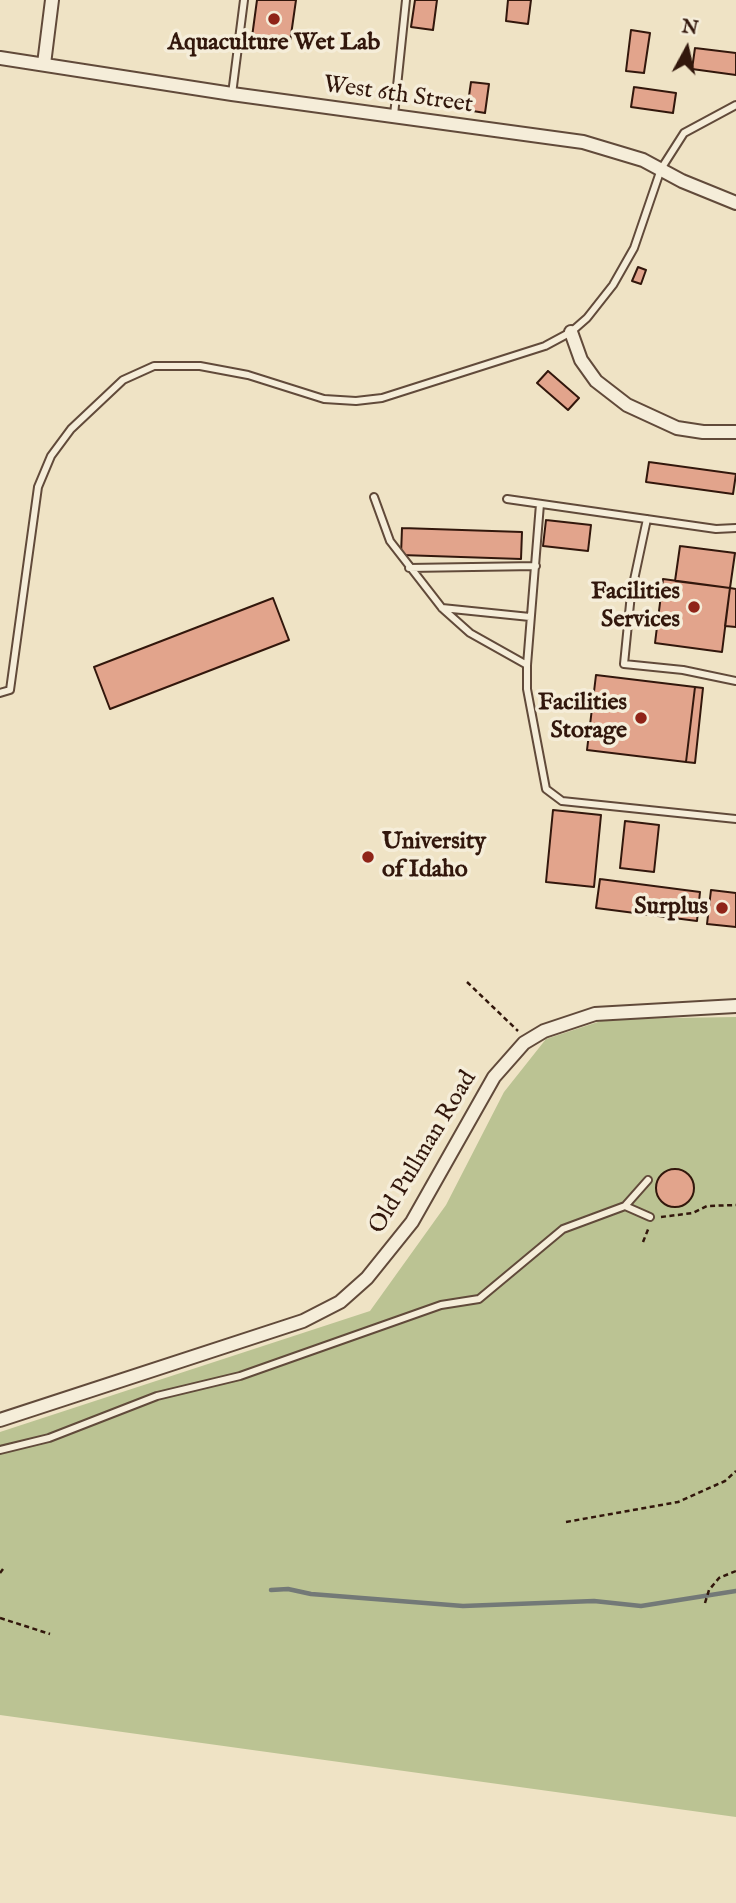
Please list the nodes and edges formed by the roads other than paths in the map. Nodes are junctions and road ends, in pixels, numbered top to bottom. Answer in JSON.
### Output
{"nodes":[{"id":1,"x":52,"y":0,"type":"edge"},
{"id":2,"x":244,"y":0,"type":"edge"},
{"id":3,"x":406,"y":0,"type":"edge"},
{"id":4,"x":0,"y":58,"type":"edge"},
{"id":5,"x":44,"y":64,"type":"junction"},
{"id":6,"x":232,"y":94,"type":"junction"},
{"id":7,"x":736,"y":105,"type":"edge"},
{"id":8,"x":394,"y":117,"type":"junction"},
{"id":9,"x":661,"y":169,"type":"junction"},
{"id":10,"x":736,"y":203,"type":"edge"},
{"id":11,"x":571,"y":332,"type":"junction"},
{"id":12,"x":736,"y":432,"type":"edge"},
{"id":13,"x":374,"y":497,"type":"dead end"},
{"id":14,"x":507,"y":499,"type":"dead end"},
{"id":15,"x":540,"y":504,"type":"junction"},
{"id":16,"x":647,"y":520,"type":"junction"},
{"id":17,"x":736,"y":528,"type":"edge"},
{"id":18,"x":536,"y":566,"type":"junction"},
{"id":19,"x":409,"y":568,"type":"junction"},
{"id":20,"x":442,"y":608,"type":"junction"},
{"id":21,"x":530,"y":617,"type":"junction"},
{"id":22,"x":527,"y":665,"type":"junction"},
{"id":23,"x":736,"y":681,"type":"edge"},
{"id":24,"x":0,"y":693,"type":"edge"},
{"id":25,"x":736,"y":819,"type":"edge"},
{"id":26,"x":736,"y":1006,"type":"edge"},
{"id":27,"x":648,"y":1180,"type":"dead end"},
{"id":28,"x":625,"y":1206,"type":"junction"},
{"id":29,"x":650,"y":1217,"type":"road end"},
{"id":30,"x":0,"y":1419,"type":"edge"},
{"id":31,"x":0,"y":1450,"type":"edge"}],
"edges":[{"from":1,"to":5,"type":"street"},
{"from":2,"to":6,"type":"lane"},
{"from":3,"to":8,"type":"lane"},
{"from":4,"to":5,"type":"street","name":"West 6th Street"},
{"from":5,"to":6,"type":"street","name":"West 6th Street"},
{"from":6,"to":8,"type":"street","name":"West 6th Street"},
{"from":7,"to":9,"type":"lane"},
{"from":8,"to":9,"type":"street","name":"West 6th Street"},
{"from":9,"to":10,"type":"street","name":"West 6th Street"},
{"from":9,"to":11,"type":"lane"},
{"from":11,"to":12,"type":"street"},
{"from":11,"to":24,"type":"lane"},
{"from":13,"to":19,"type":"lane"},
{"from":14,"to":15,"type":"lane"},
{"from":15,"to":16,"type":"lane"},
{"from":15,"to":18,"type":"lane"},
{"from":16,"to":17,"type":"lane"},
{"from":16,"to":23,"type":"lane"},
{"from":18,"to":19,"type":"lane"},
{"from":18,"to":21,"type":"lane"},
{"from":19,"to":20,"type":"lane"},
{"from":20,"to":21,"type":"lane"},
{"from":20,"to":22,"type":"lane"},
{"from":21,"to":22,"type":"lane"},
{"from":22,"to":25,"type":"lane"},
{"from":26,"to":30,"type":"street","name":"Old Pullman Road"},
{"from":27,"to":28,"type":"lane"},
{"from":28,"to":29,"type":"lane"},
{"from":28,"to":31,"type":"lane"}]}
